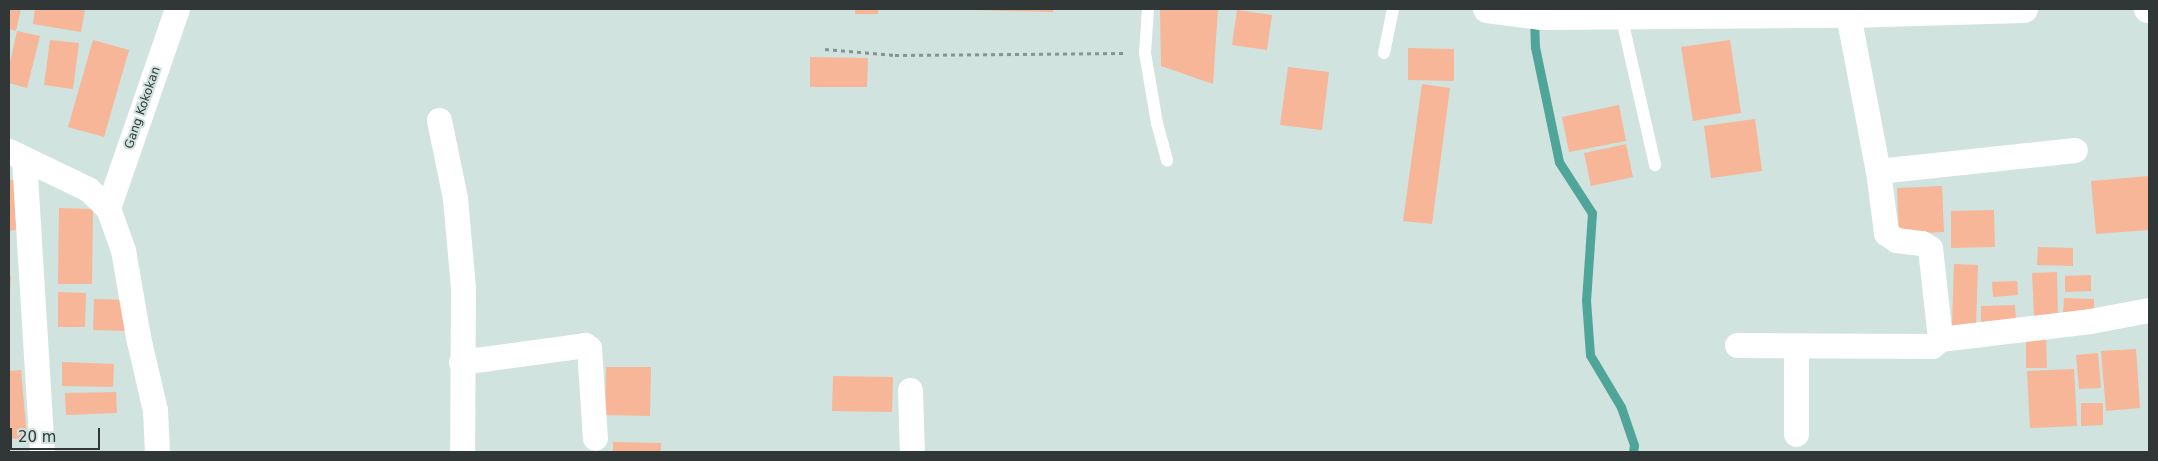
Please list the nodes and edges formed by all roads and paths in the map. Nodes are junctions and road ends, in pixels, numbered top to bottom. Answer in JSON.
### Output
{"nodes":[{"id":1,"x":177,"y":9,"type":"edge"},
{"id":2,"x":1148,"y":9,"type":"edge"},
{"id":3,"x":1393,"y":9,"type":"edge"},
{"id":4,"x":2024,"y":9,"type":"edge"},
{"id":5,"x":1494,"y":10,"type":"edge"},
{"id":6,"x":1848,"y":12,"type":"edge"},
{"id":7,"x":1621,"y":15,"type":"junction"},
{"id":8,"x":825,"y":49,"type":"dead end"},
{"id":9,"x":1145,"y":53,"type":"junction"},
{"id":10,"x":1384,"y":53,"type":"dead end"},
{"id":11,"x":439,"y":120,"type":"dead end"},
{"id":12,"x":2075,"y":150,"type":"dead end"},
{"id":13,"x":16,"y":155,"type":"edge"},
{"id":14,"x":1167,"y":161,"type":"dead end"},
{"id":15,"x":1655,"y":165,"type":"dead end"},
{"id":16,"x":1878,"y":171,"type":"junction"},
{"id":17,"x":108,"y":208,"type":"junction"},
{"id":18,"x":2149,"y":310,"type":"edge"},
{"id":19,"x":1940,"y":339,"type":"junction"},
{"id":20,"x":1738,"y":344,"type":"dead end"},
{"id":21,"x":1796,"y":346,"type":"junction"},
{"id":22,"x":461,"y":362,"type":"junction"},
{"id":23,"x":910,"y":390,"type":"dead end"},
{"id":24,"x":1796,"y":434,"type":"dead end"},
{"id":25,"x":595,"y":438,"type":"dead end"},
{"id":26,"x":42,"y":452,"type":"edge"},
{"id":27,"x":157,"y":452,"type":"edge"},
{"id":28,"x":462,"y":452,"type":"edge"},
{"id":29,"x":912,"y":452,"type":"edge"}],
"edges":[{"from":1,"to":17,"type":"street","name":"Gang Kokokan"},
{"from":2,"to":9,"type":"lane"},
{"from":3,"to":10,"type":"lane"},
{"from":4,"to":6,"type":"street"},
{"from":5,"to":7,"type":"street"},
{"from":6,"to":7,"type":"street"},
{"from":6,"to":16,"type":"street"},
{"from":7,"to":15,"type":"lane"},
{"from":8,"to":9,"type":"path"},
{"from":9,"to":14,"type":"lane"},
{"from":11,"to":22,"type":"street"},
{"from":12,"to":16,"type":"street"},
{"from":13,"to":17,"type":"street"},
{"from":13,"to":26,"type":"street"},
{"from":16,"to":19,"type":"street"},
{"from":17,"to":27,"type":"street"},
{"from":18,"to":19,"type":"street"},
{"from":19,"to":21,"type":"street"},
{"from":20,"to":21,"type":"street"},
{"from":21,"to":24,"type":"street"},
{"from":22,"to":25,"type":"street"},
{"from":22,"to":28,"type":"street"},
{"from":23,"to":29,"type":"street"}]}
